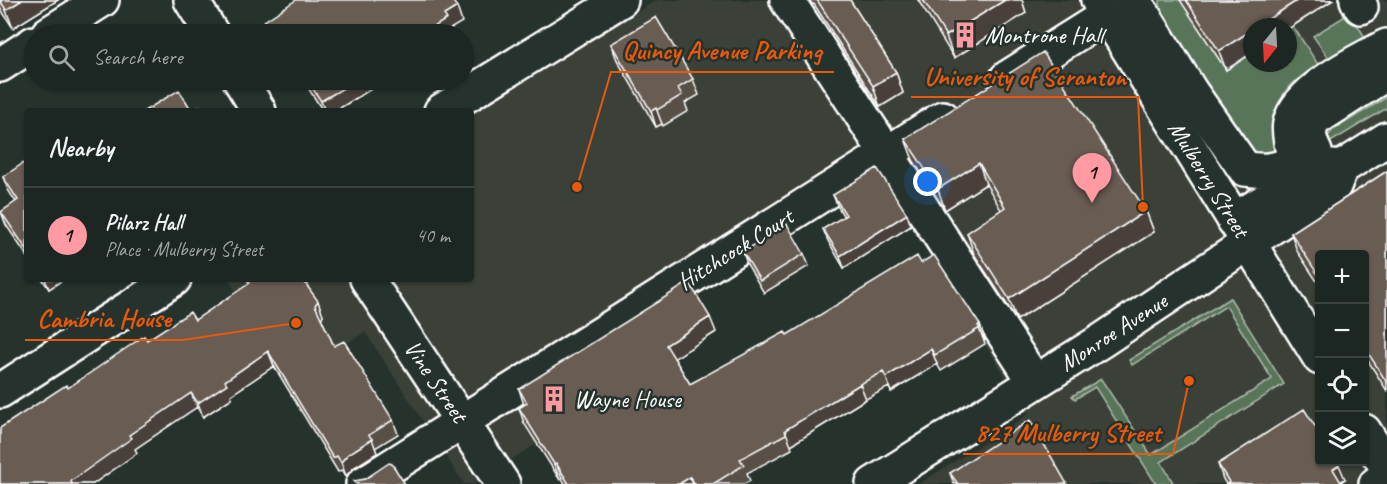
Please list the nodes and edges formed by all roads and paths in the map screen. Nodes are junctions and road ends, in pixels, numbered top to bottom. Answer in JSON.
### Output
{"nodes":[{"id":1,"x":102,"y":0,"type":"edge"},
{"id":2,"x":191,"y":0,"type":"edge"},
{"id":3,"x":621,"y":0,"type":"edge"},
{"id":4,"x":787,"y":0,"type":"edge"},
{"id":5,"x":1113,"y":5,"type":"edge"},
{"id":6,"x":64,"y":24,"type":"edge"},
{"id":7,"x":206,"y":24,"type":"edge"},
{"id":8,"x":1387,"y":46,"type":"edge"},
{"id":9,"x":24,"y":49,"type":"edge"},
{"id":10,"x":0,"y":65,"type":"edge"},
{"id":11,"x":1387,"y":73,"type":"edge"},
{"id":12,"x":246,"y":90,"type":"edge"},
{"id":13,"x":257,"y":108,"type":"edge"},
{"id":14,"x":446,"y":108,"type":"edge"},
{"id":15,"x":1387,"y":139,"type":"edge"},
{"id":16,"x":887,"y":154,"type":"junction"},
{"id":17,"x":1332,"y":167,"type":"junction"},
{"id":18,"x":1241,"y":231,"type":"junction"},
{"id":19,"x":169,"y":282,"type":"edge"},
{"id":20,"x":369,"y":282,"type":"edge"},
{"id":21,"x":1315,"y":350,"type":"edge"},
{"id":22,"x":1035,"y":382,"type":"junction"},
{"id":23,"x":0,"y":390,"type":"edge"},
{"id":24,"x":463,"y":421,"type":"junction"},
{"id":25,"x":1369,"y":437,"type":"edge"},
{"id":26,"x":1387,"y":467,"type":"edge"},
{"id":27,"x":1387,"y":477,"type":"edge"},
{"id":28,"x":363,"y":484,"type":"edge"},
{"id":29,"x":503,"y":484,"type":"edge"},
{"id":30,"x":873,"y":484,"type":"edge"},
{"id":31,"x":1376,"y":484,"type":"edge"}],
"edges":[{"from":1,"to":6,"type":"street"},
{"from":2,"to":7,"type":"street"},
{"from":3,"to":14,"type":"street"},
{"from":4,"to":16,"type":"street"},
{"from":5,"to":8,"type":"street"},
{"from":5,"to":16,"type":"street","name":"Hitchcock Court"},
{"from":5,"to":18,"type":"street","name":"Mulberry Street"},
{"from":9,"to":10,"type":"street"},
{"from":11,"to":17,"type":"street"},
{"from":12,"to":13,"type":"street"},
{"from":15,"to":17,"type":"street","name":"Monroe Avenue"},
{"from":16,"to":22,"type":"street"},
{"from":16,"to":24,"type":"street","name":"Hitchcock Court"},
{"from":17,"to":18,"type":"street","name":"Monroe Avenue"},
{"from":18,"to":21,"type":"street","name":"Mulberry Street"},
{"from":18,"to":22,"type":"street","name":"Monroe Avenue"},
{"from":19,"to":23,"type":"street"},
{"from":20,"to":24,"type":"street","name":"Vine Street"},
{"from":22,"to":30,"type":"street","name":"Monroe Avenue"},
{"from":24,"to":28,"type":"street","name":"Hitchcock Court"},
{"from":24,"to":29,"type":"street","name":"Vine Street"},
{"from":25,"to":26,"type":"street"},
{"from":27,"to":31,"type":"street"}]}
